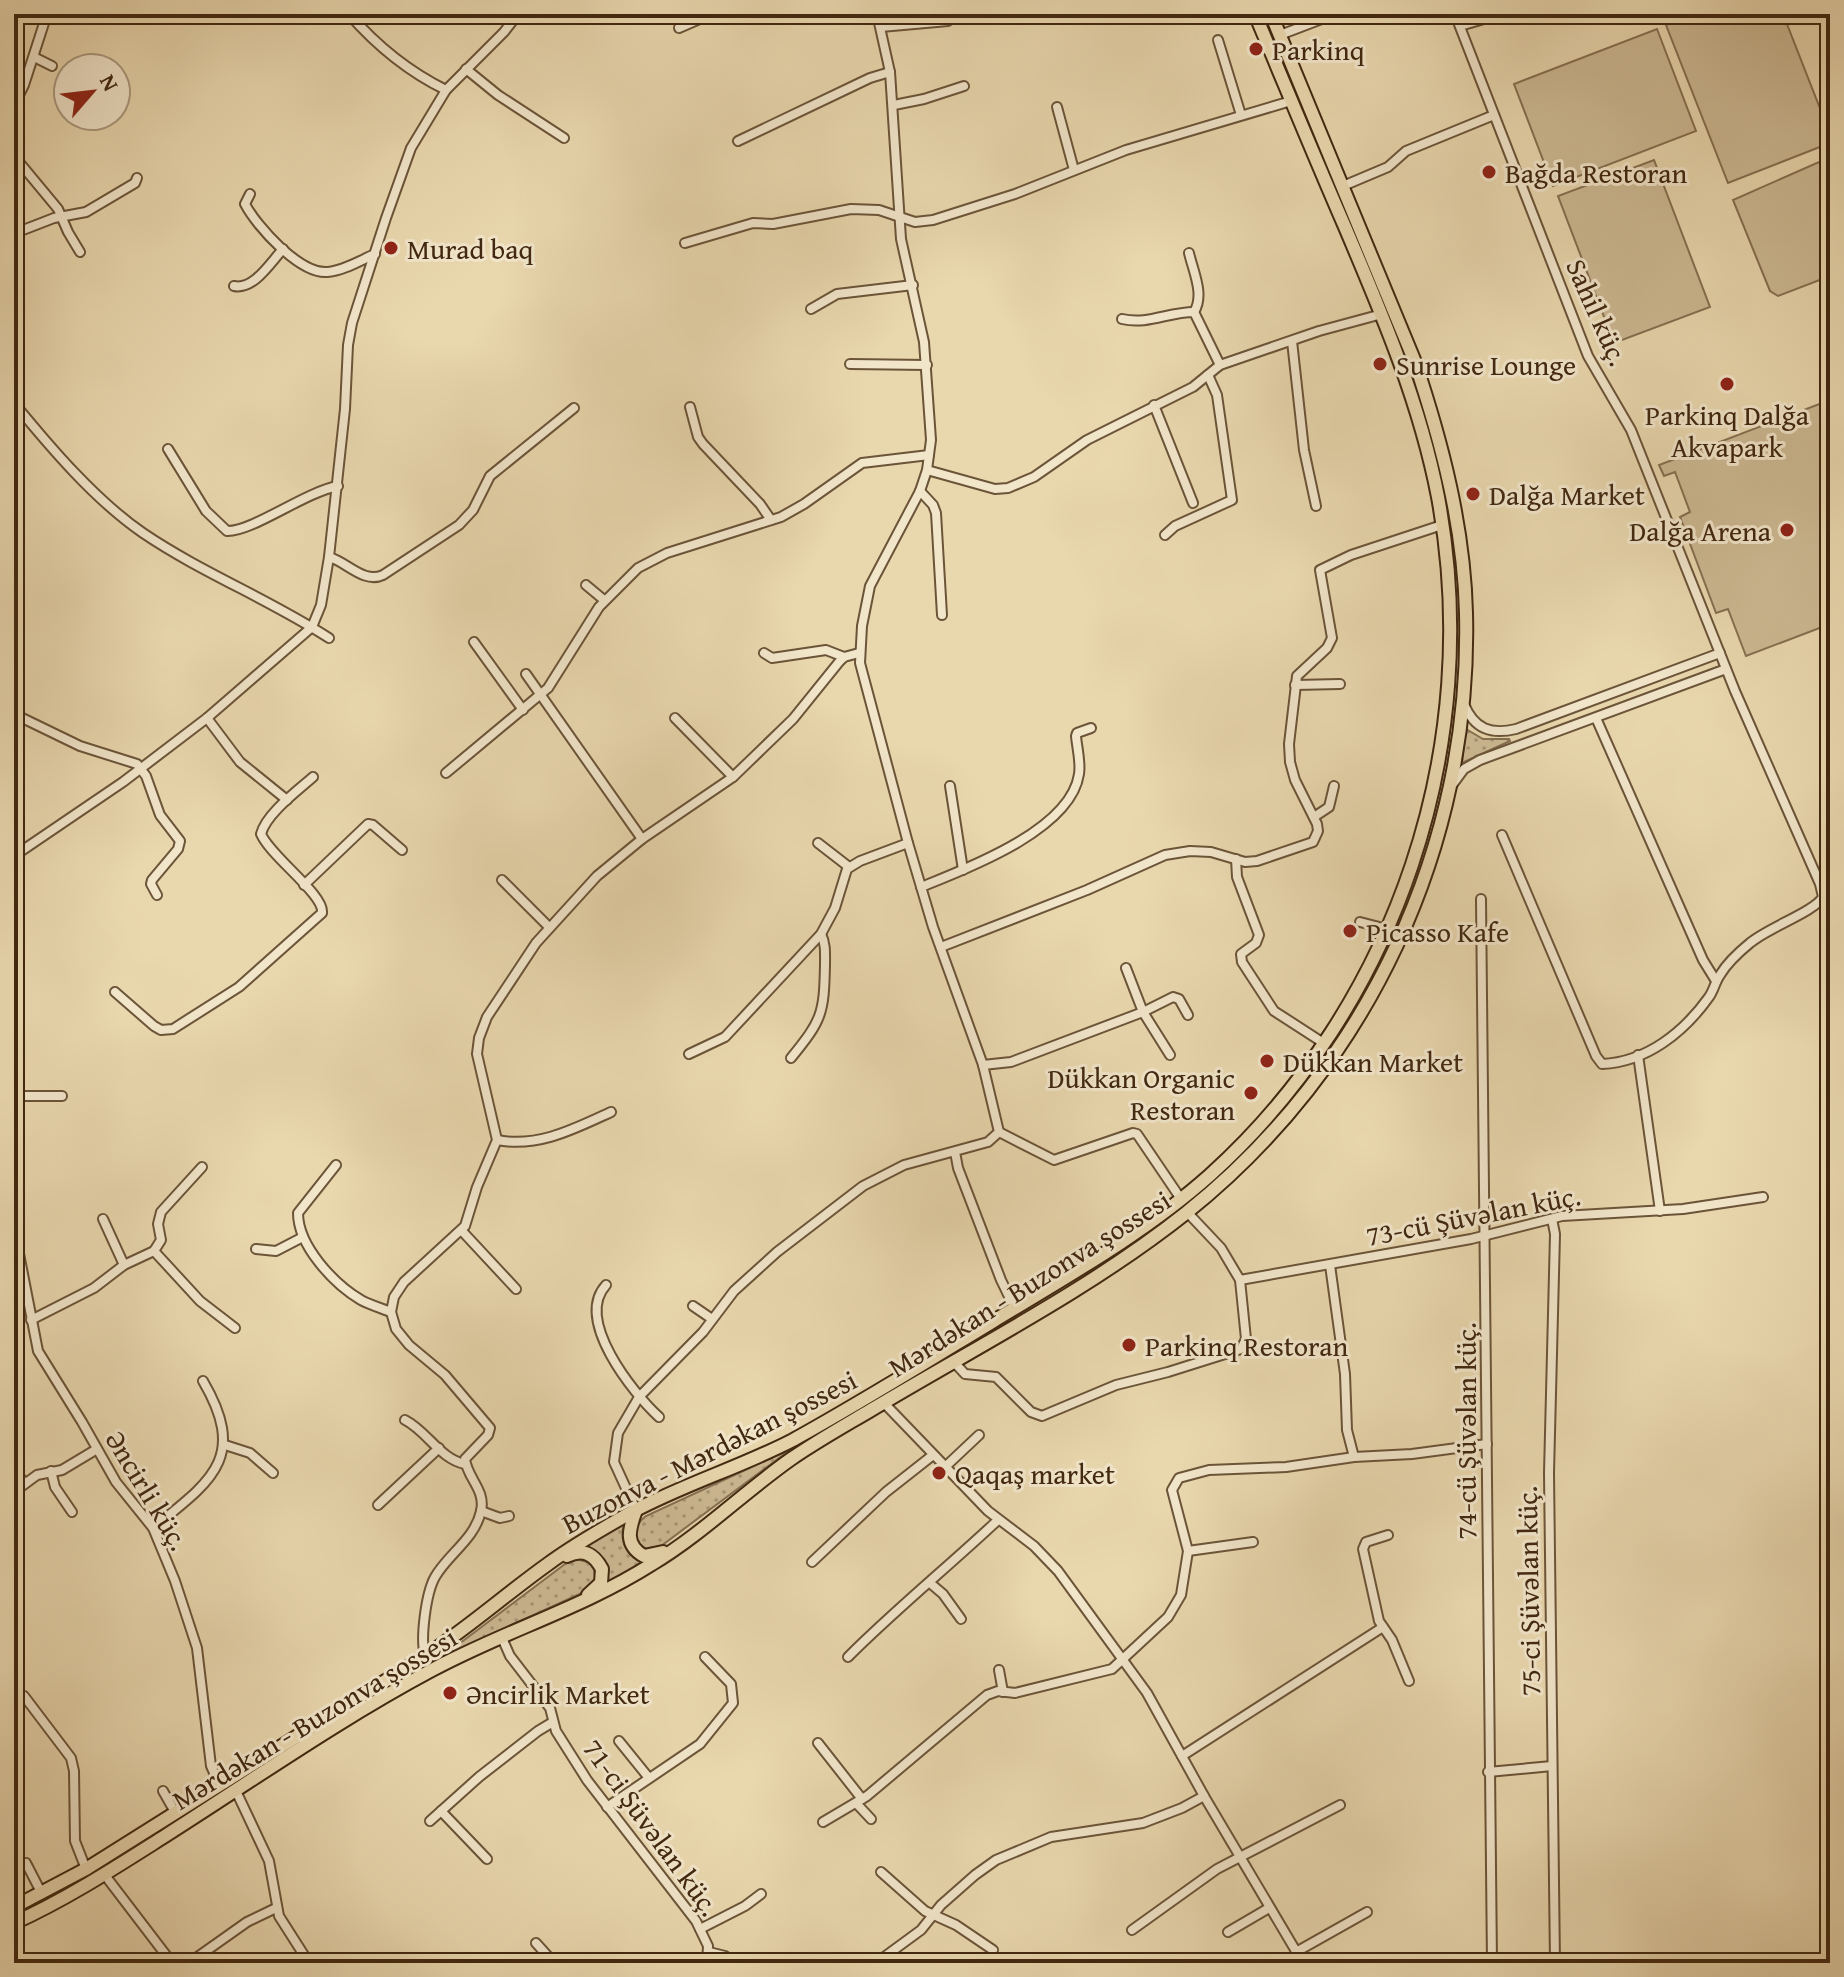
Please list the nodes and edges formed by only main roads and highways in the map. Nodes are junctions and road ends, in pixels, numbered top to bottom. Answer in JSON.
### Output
{"nodes":[{"id":1,"x":1255,"y":14,"type":"edge"},
{"id":2,"x":1271,"y":14,"type":"edge"},
{"id":3,"x":636,"y":1510,"type":"junction"},
{"id":4,"x":685,"y":1542,"type":"junction"},
{"id":5,"x":533,"y":1575,"type":"junction"},
{"id":6,"x":554,"y":1615,"type":"junction"},
{"id":7,"x":14,"y":1907,"type":"edge"},
{"id":8,"x":14,"y":1923,"type":"edge"}],
"edges":[{"from":1,"to":3,"type":"main road","name":"Buzonva - Mərdəkan şossesi"},
{"from":2,"to":4,"type":"main road","name":"Mərdəkan - Buzonva şossesi"},
{"from":3,"to":4,"type":"main road"},
{"from":3,"to":5,"type":"main road","name":"Buzonva - Mərdəkan şossesi"},
{"from":4,"to":6,"type":"main road","name":"Mərdəkan - Buzonva şossesi"},
{"from":5,"to":6,"type":"main road"},
{"from":5,"to":7,"type":"main road","name":"Buzonva - Mərdəkan şossesi"},
{"from":6,"to":8,"type":"main road","name":"Mərdəkan - Buzonva şossesi"}]}
